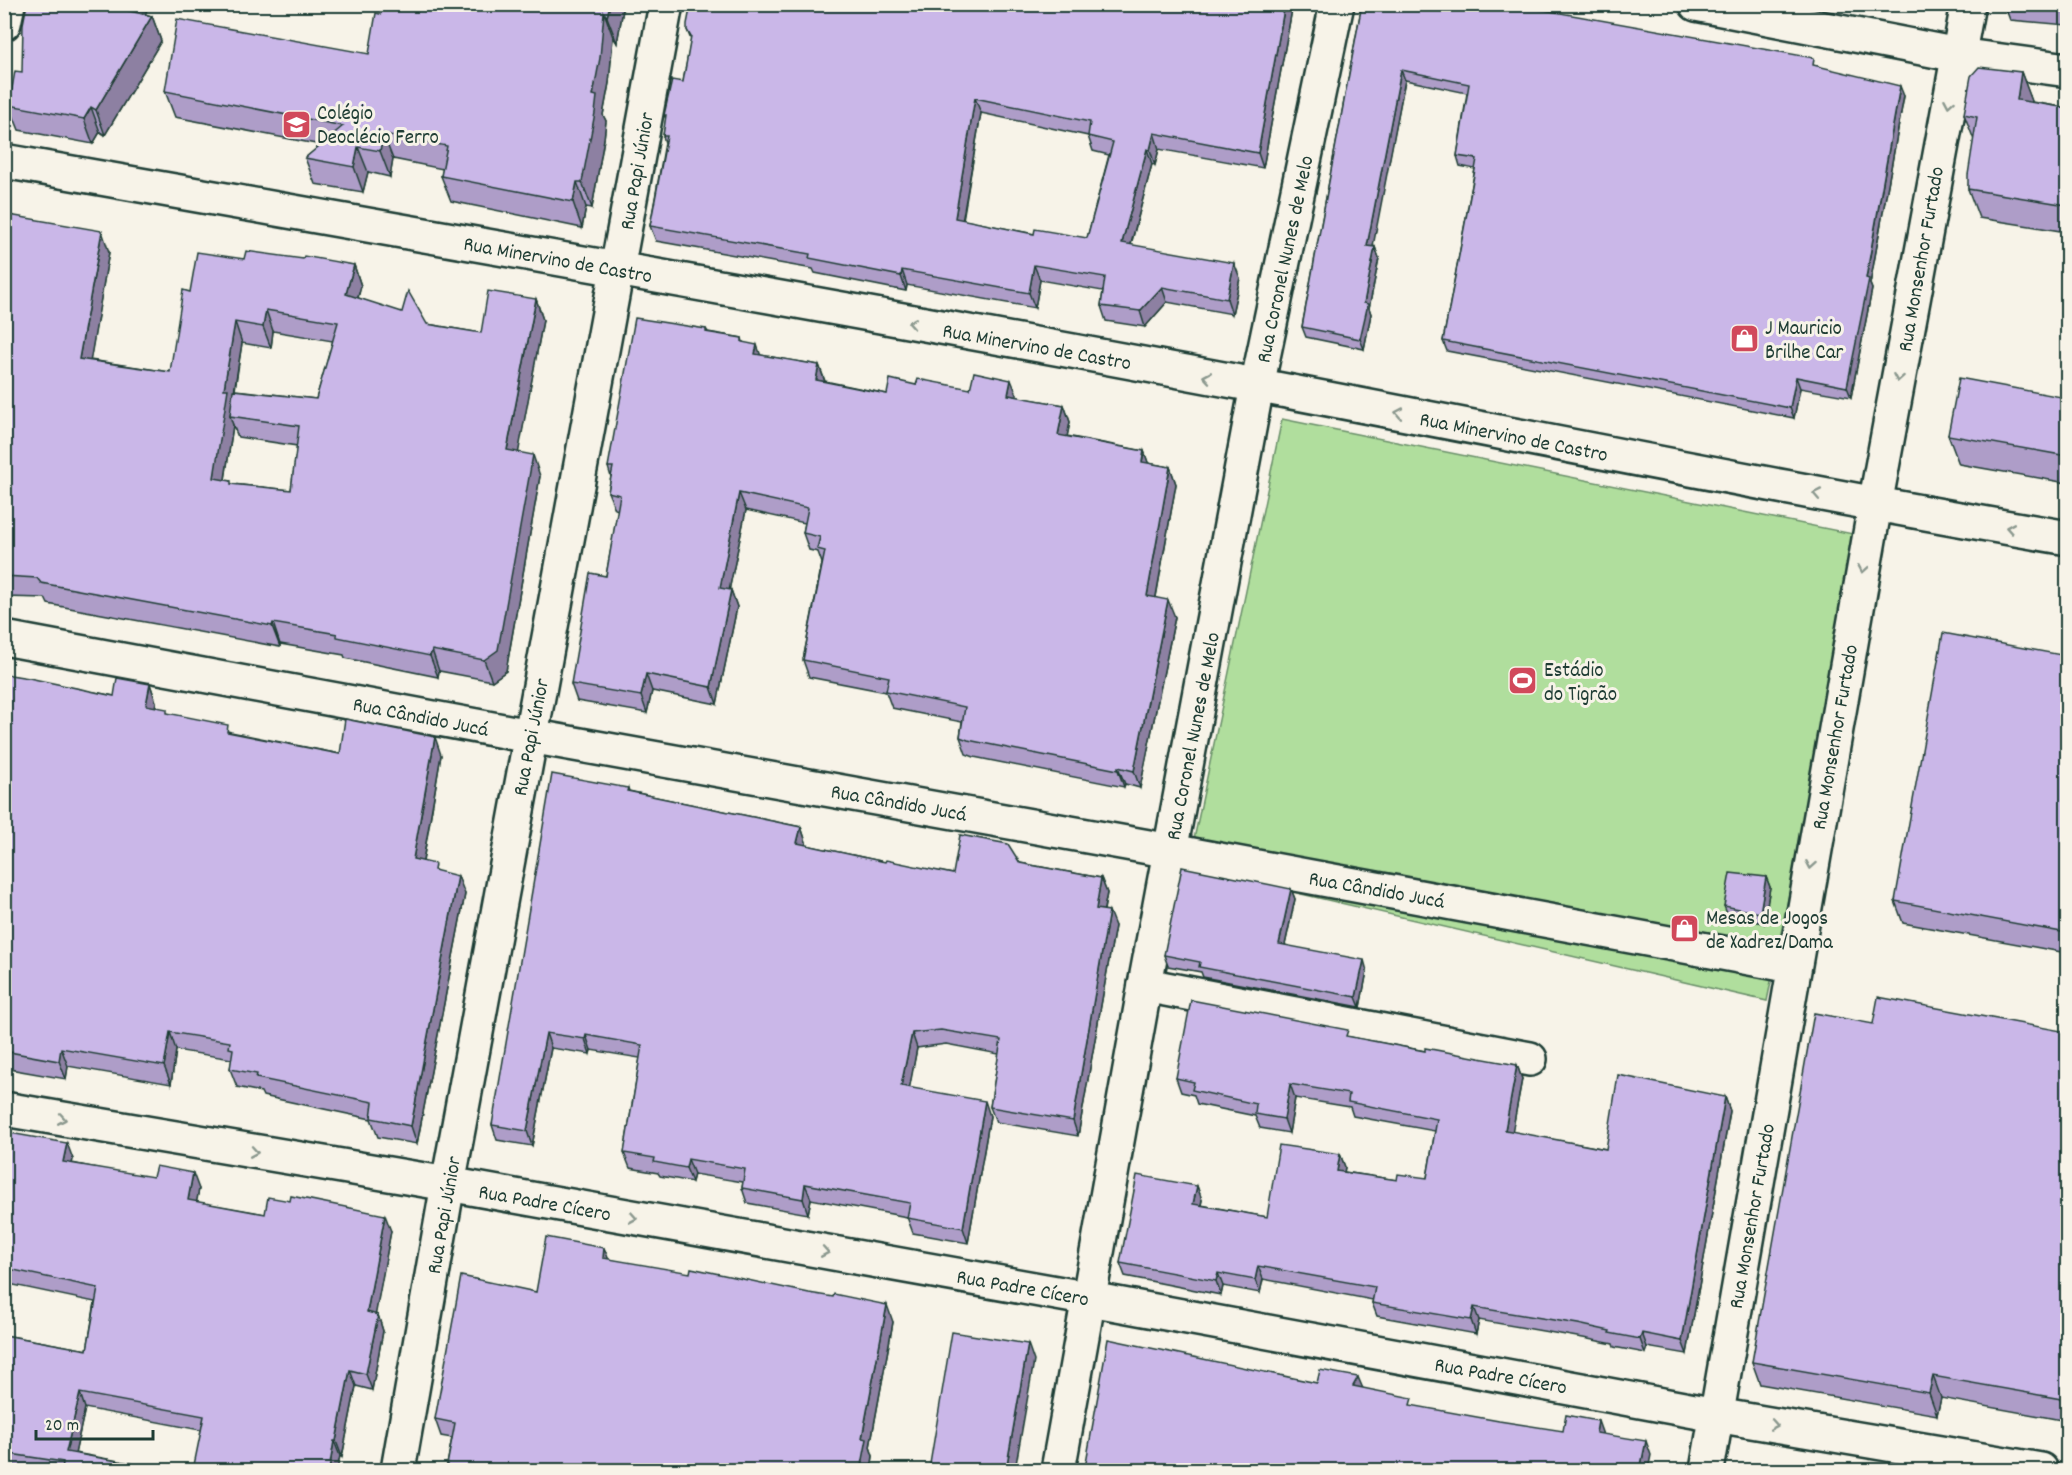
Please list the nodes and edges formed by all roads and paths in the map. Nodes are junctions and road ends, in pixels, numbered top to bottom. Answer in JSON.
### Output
{"nodes":[{"id":1,"x":8,"y":4,"type":"edge"},
{"id":2,"x":666,"y":4,"type":"edge"},
{"id":3,"x":1337,"y":4,"type":"edge"},
{"id":4,"x":1696,"y":4,"type":"edge"},
{"id":5,"x":1968,"y":4,"type":"edge"},
{"id":6,"x":4,"y":23,"type":"edge"},
{"id":7,"x":1958,"y":55,"type":"junction"},
{"id":8,"x":2067,"y":70,"type":"edge"},
{"id":9,"x":4,"y":161,"type":"edge"},
{"id":10,"x":618,"y":270,"type":"junction"},
{"id":11,"x":1257,"y":386,"type":"junction"},
{"id":12,"x":1875,"y":505,"type":"junction"},
{"id":13,"x":2067,"y":538,"type":"edge"},
{"id":14,"x":4,"y":638,"type":"edge"},
{"id":15,"x":530,"y":736,"type":"junction"},
{"id":16,"x":1171,"y":851,"type":"junction"},
{"id":17,"x":1793,"y":966,"type":"junction"},
{"id":18,"x":1145,"y":985,"type":"junction"},
{"id":19,"x":1530,"y":1059,"type":"dead end"},
{"id":20,"x":4,"y":1109,"type":"edge"},
{"id":21,"x":448,"y":1185,"type":"junction"},
{"id":22,"x":1090,"y":1299,"type":"junction"},
{"id":23,"x":1716,"y":1415,"type":"junction"},
{"id":24,"x":398,"y":1470,"type":"edge"},
{"id":25,"x":1058,"y":1470,"type":"edge"},
{"id":26,"x":1707,"y":1470,"type":"edge"},
{"id":27,"x":2041,"y":1470,"type":"edge"}],
"edges":[{"from":1,"to":6,"type":"street"},
{"from":2,"to":10,"type":"street","name":"Rua Papi Júnior"},
{"from":3,"to":11,"type":"street","name":"Rua Coronel Nunes de Melo"},
{"from":4,"to":7,"type":"street"},
{"from":5,"to":7,"type":"street","name":"Rua Monsenhor Furtado"},
{"from":7,"to":8,"type":"street"},
{"from":7,"to":12,"type":"street","name":"Rua Monsenhor Furtado","one_way":true},
{"from":9,"to":10,"type":"street","name":"Rua Minervino de Castro"},
{"from":11,"to":10,"type":"street","name":"Rua Minervino de Castro","one_way":true},
{"from":10,"to":15,"type":"street","name":"Rua Papi Júnior"},
{"from":12,"to":11,"type":"street","name":"Rua Minervino de Castro","one_way":true},
{"from":11,"to":16,"type":"street","name":"Rua Coronel Nunes de Melo"},
{"from":13,"to":12,"type":"street","name":"Rua Minervino de Castro","one_way":true},
{"from":12,"to":17,"type":"street","name":"Rua Monsenhor Furtado","one_way":true},
{"from":14,"to":15,"type":"street","name":"Rua Cândido Jucá"},
{"from":15,"to":16,"type":"street","name":"Rua Cândido Jucá"},
{"from":15,"to":21,"type":"street","name":"Rua Papi Júnior"},
{"from":16,"to":17,"type":"street","name":"Rua Cândido Jucá"},
{"from":16,"to":18,"type":"street","name":"Rua Coronel Nunes de Melo"},
{"from":17,"to":23,"type":"street","name":"Rua Monsenhor Furtado"},
{"from":18,"to":19,"type":"street"},
{"from":18,"to":22,"type":"street","name":"Rua Coronel Nunes de Melo"},
{"from":20,"to":21,"type":"street","name":"Rua Padre Cícero","one_way":true},
{"from":21,"to":22,"type":"street","name":"Rua Padre Cícero","one_way":true},
{"from":21,"to":24,"type":"street","name":"Rua Papi Júnior"},
{"from":22,"to":23,"type":"street","name":"Rua Padre Cícero"},
{"from":22,"to":25,"type":"street","name":"Rua Coronel Nunes de Melo"},
{"from":23,"to":26,"type":"street","name":"Rua Monsenhor Furtado"},
{"from":23,"to":27,"type":"street","name":"Rua Padre Cícero","one_way":true}]}
